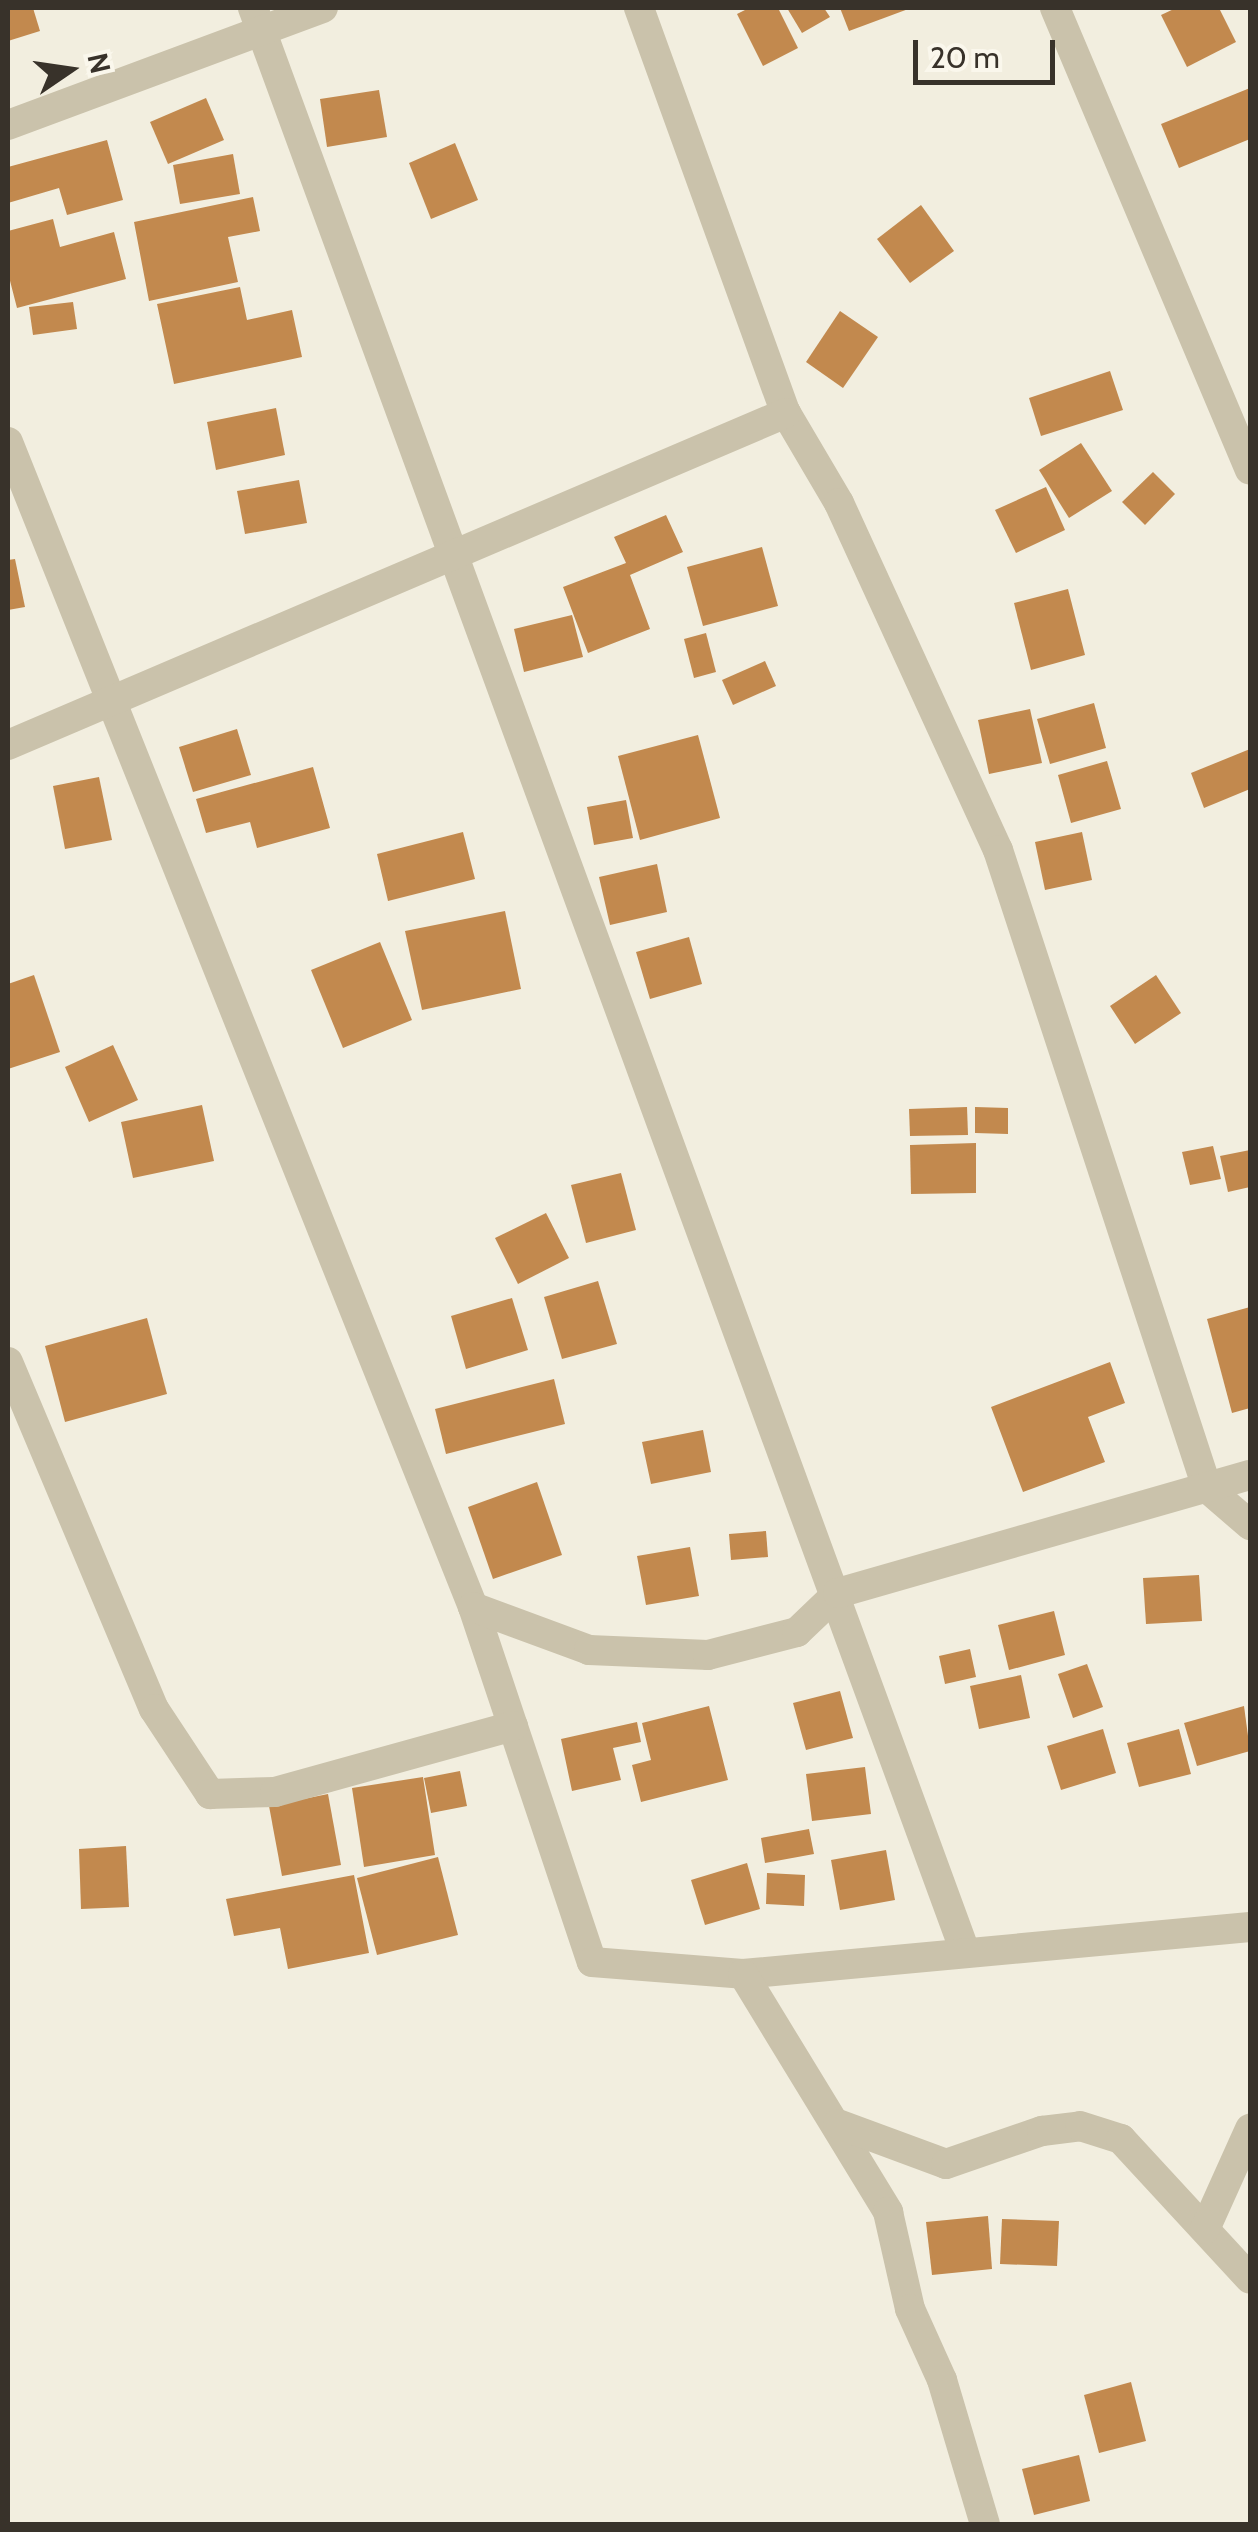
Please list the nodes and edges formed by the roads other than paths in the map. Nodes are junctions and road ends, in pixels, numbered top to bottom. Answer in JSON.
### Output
{"nodes":[{"id":1,"x":322,"y":8,"type":"edge"},
{"id":2,"x":639,"y":8,"type":"edge"},
{"id":3,"x":1055,"y":8,"type":"edge"},
{"id":4,"x":257,"y":17,"type":"edge"},
{"id":5,"x":8,"y":125,"type":"edge"},
{"id":6,"x":786,"y":413,"type":"junction"},
{"id":7,"x":8,"y":442,"type":"edge"},
{"id":8,"x":1250,"y":470,"type":"edge"},
{"id":9,"x":456,"y":558,"type":"junction"},
{"id":10,"x":112,"y":704,"type":"junction"},
{"id":11,"x":8,"y":745,"type":"edge"},
{"id":12,"x":8,"y":1362,"type":"edge"},
{"id":13,"x":1250,"y":1476,"type":"edge"},
{"id":14,"x":1207,"y":1488,"type":"junction"},
{"id":15,"x":1250,"y":1525,"type":"edge"},
{"id":16,"x":838,"y":1592,"type":"junction"},
{"id":17,"x":473,"y":1607,"type":"junction"},
{"id":18,"x":513,"y":1726,"type":"junction"},
{"id":19,"x":1250,"y":1926,"type":"edge"},
{"id":20,"x":964,"y":1949,"type":"junction"},
{"id":21,"x":743,"y":1974,"type":"junction"},
{"id":22,"x":838,"y":2124,"type":"junction"},
{"id":23,"x":1250,"y":2129,"type":"edge"},
{"id":24,"x":1205,"y":2229,"type":"junction"},
{"id":25,"x":1250,"y":2279,"type":"edge"},
{"id":26,"x":985,"y":2524,"type":"edge"}],
"edges":[{"from":1,"to":4,"type":"street"},
{"from":2,"to":6,"type":"street"},
{"from":3,"to":8,"type":"street"},
{"from":4,"to":5,"type":"street"},
{"from":4,"to":9,"type":"street"},
{"from":6,"to":9,"type":"street"},
{"from":6,"to":14,"type":"street"},
{"from":7,"to":10,"type":"street"},
{"from":9,"to":10,"type":"street"},
{"from":9,"to":16,"type":"street"},
{"from":10,"to":11,"type":"street"},
{"from":10,"to":17,"type":"street"},
{"from":12,"to":18,"type":"street"},
{"from":13,"to":14,"type":"street"},
{"from":14,"to":15,"type":"street"},
{"from":14,"to":16,"type":"street"},
{"from":16,"to":17,"type":"street"},
{"from":16,"to":20,"type":"street"},
{"from":17,"to":18,"type":"street"},
{"from":18,"to":21,"type":"street"},
{"from":19,"to":20,"type":"street"},
{"from":20,"to":21,"type":"street"},
{"from":21,"to":22,"type":"street"},
{"from":22,"to":24,"type":"street"},
{"from":22,"to":26,"type":"street"},
{"from":23,"to":24,"type":"street"},
{"from":24,"to":25,"type":"street"}]}
